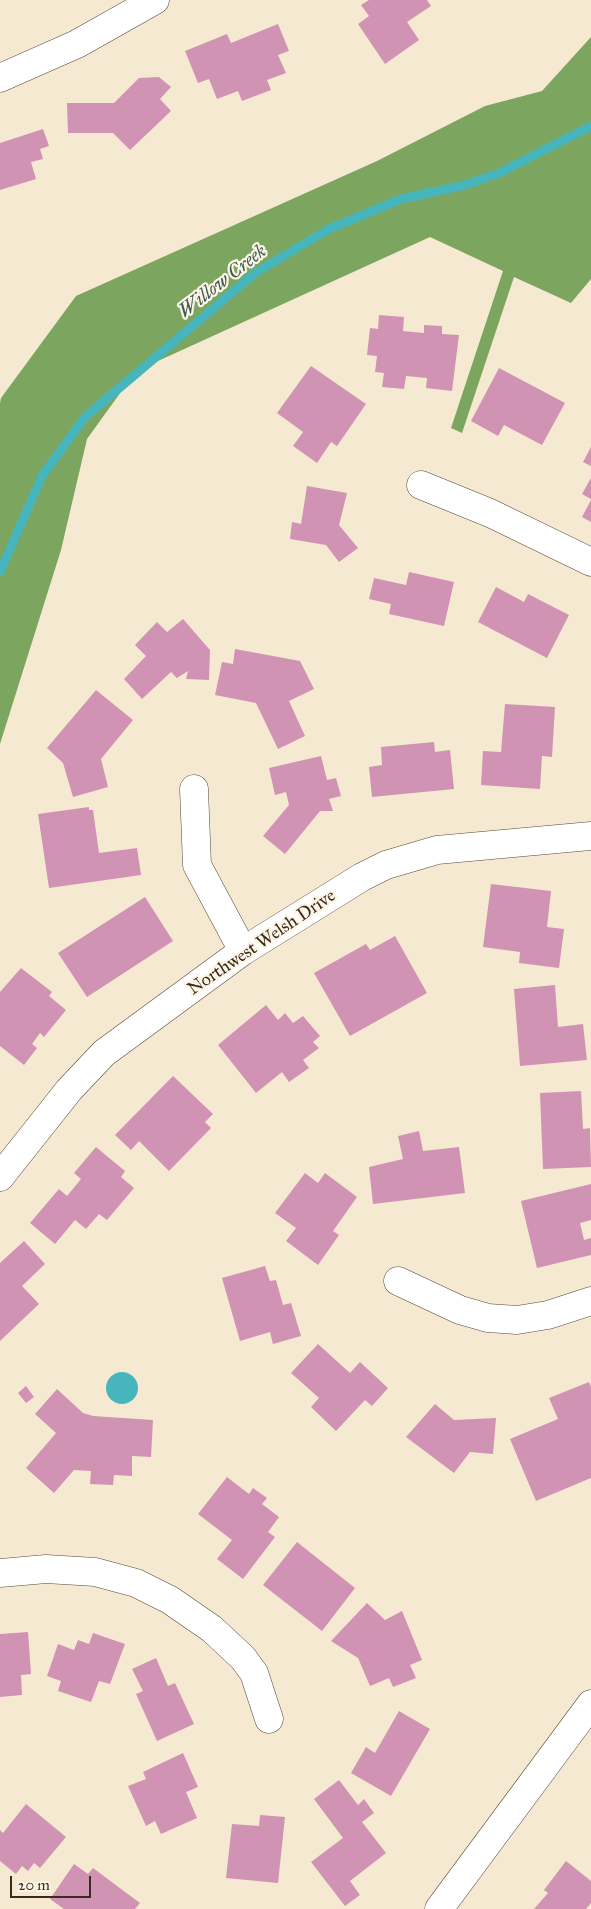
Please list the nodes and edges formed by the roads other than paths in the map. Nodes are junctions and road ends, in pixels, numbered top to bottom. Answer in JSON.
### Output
{"nodes":[{"id":1,"x":155,"y":0,"type":"edge"},
{"id":2,"x":0,"y":78,"type":"edge"},
{"id":3,"x":421,"y":485,"type":"dead end"},
{"id":4,"x":591,"y":562,"type":"edge"},
{"id":5,"x":194,"y":789,"type":"dead end"},
{"id":6,"x":591,"y":836,"type":"edge"},
{"id":7,"x":243,"y":951,"type":"junction"},
{"id":8,"x":0,"y":1177,"type":"edge"},
{"id":9,"x":398,"y":1281,"type":"dead end"},
{"id":10,"x":591,"y":1301,"type":"edge"},
{"id":11,"x":0,"y":1573,"type":"edge"},
{"id":12,"x":591,"y":1704,"type":"edge"},
{"id":13,"x":269,"y":1719,"type":"dead end"},
{"id":14,"x":439,"y":1909,"type":"edge"}],
"edges":[{"from":1,"to":2,"type":"street"},
{"from":3,"to":4,"type":"street"},
{"from":5,"to":7,"type":"street"},
{"from":6,"to":7,"type":"street","name":"Northwest Welsh Drive"},
{"from":7,"to":8,"type":"street","name":"Northwest Welsh Drive"},
{"from":9,"to":10,"type":"street"},
{"from":11,"to":13,"type":"street"},
{"from":12,"to":14,"type":"street"}]}
